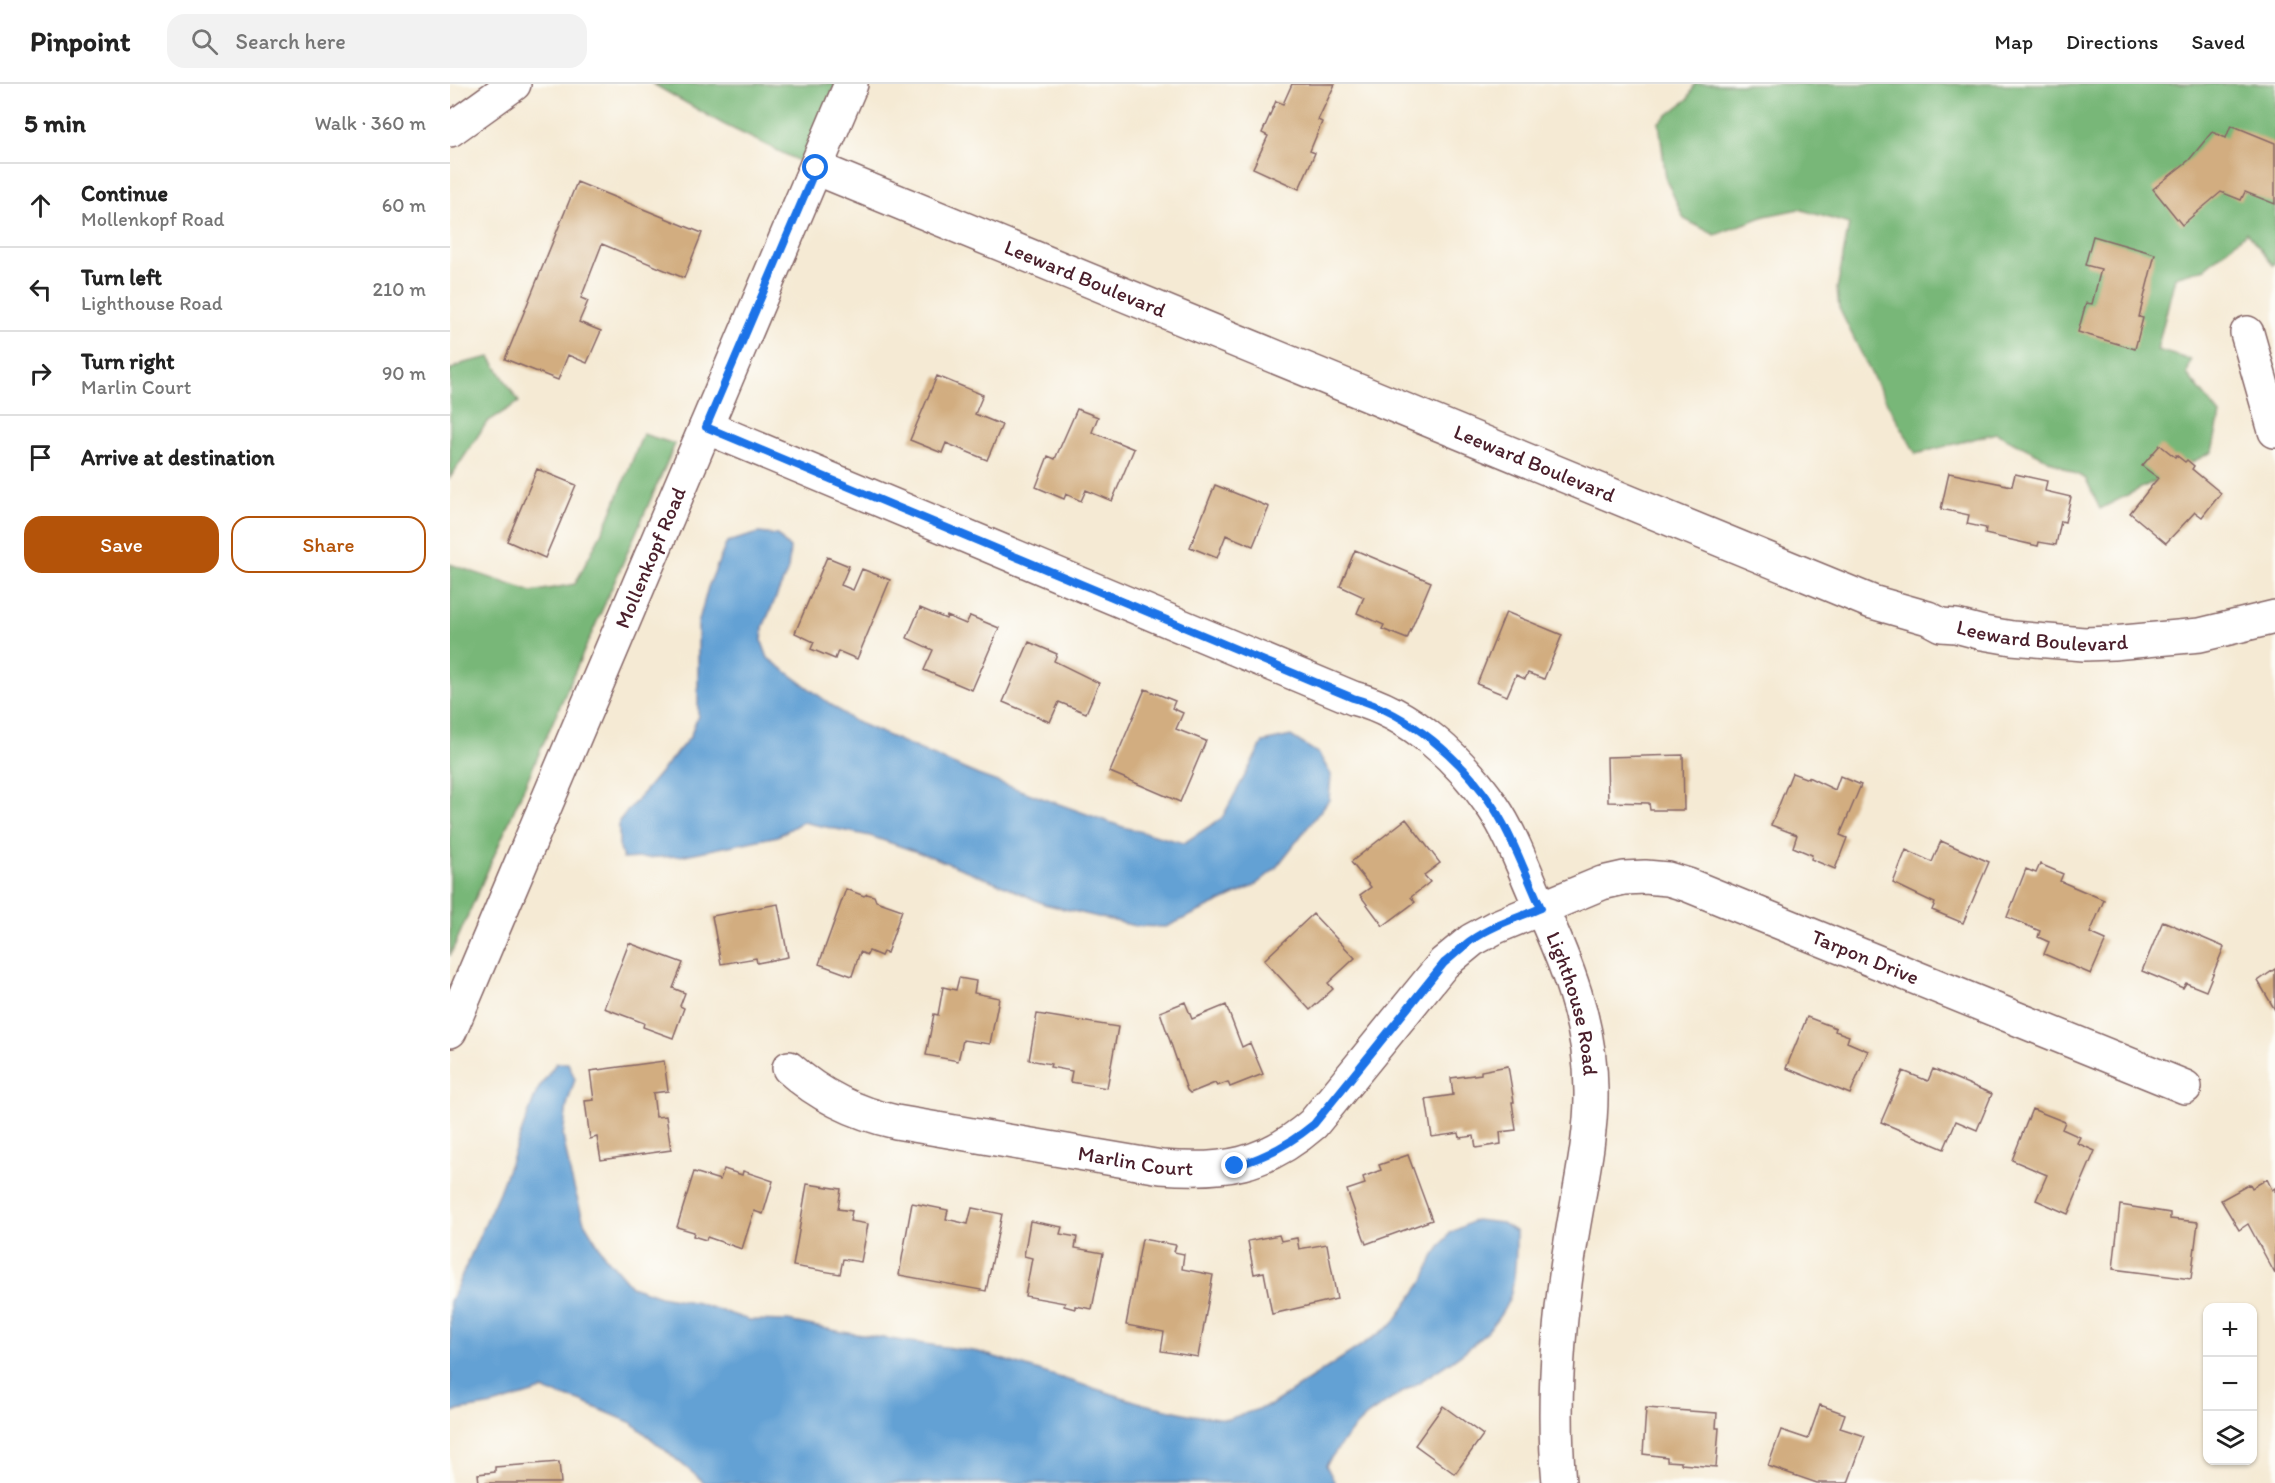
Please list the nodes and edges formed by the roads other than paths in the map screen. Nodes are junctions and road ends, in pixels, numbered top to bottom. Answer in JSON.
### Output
{"nodes":[{"id":1,"x":514,"y":84,"type":"edge"},
{"id":2,"x":851,"y":84,"type":"edge"},
{"id":3,"x":450,"y":130,"type":"edge"},
{"id":4,"x":816,"y":168,"type":"junction"},
{"id":5,"x":2247,"y":333,"type":"dead end"},
{"id":6,"x":706,"y":427,"type":"junction"},
{"id":7,"x":2275,"y":431,"type":"edge"},
{"id":8,"x":2275,"y":617,"type":"edge"},
{"id":9,"x":1541,"y":908,"type":"junction"},
{"id":10,"x":450,"y":1031,"type":"edge"},
{"id":11,"x":789,"y":1068,"type":"dead end"},
{"id":12,"x":2185,"y":1087,"type":"dead end"},
{"id":13,"x":1559,"y":1483,"type":"edge"}],
"edges":[{"from":1,"to":3,"type":"street"},
{"from":2,"to":4,"type":"street","name":"Mollenkopf Road"},
{"from":4,"to":6,"type":"street","name":"Mollenkopf Road"},
{"from":4,"to":8,"type":"street","name":"Leeward Boulevard"},
{"from":5,"to":7,"type":"street"},
{"from":6,"to":9,"type":"street","name":"Lighthouse Road"},
{"from":6,"to":10,"type":"street","name":"Mollenkopf Road"},
{"from":9,"to":11,"type":"street","name":"Marlin Court"},
{"from":9,"to":12,"type":"street","name":"Tarpon Drive"},
{"from":9,"to":13,"type":"street","name":"Lighthouse Road"}]}
